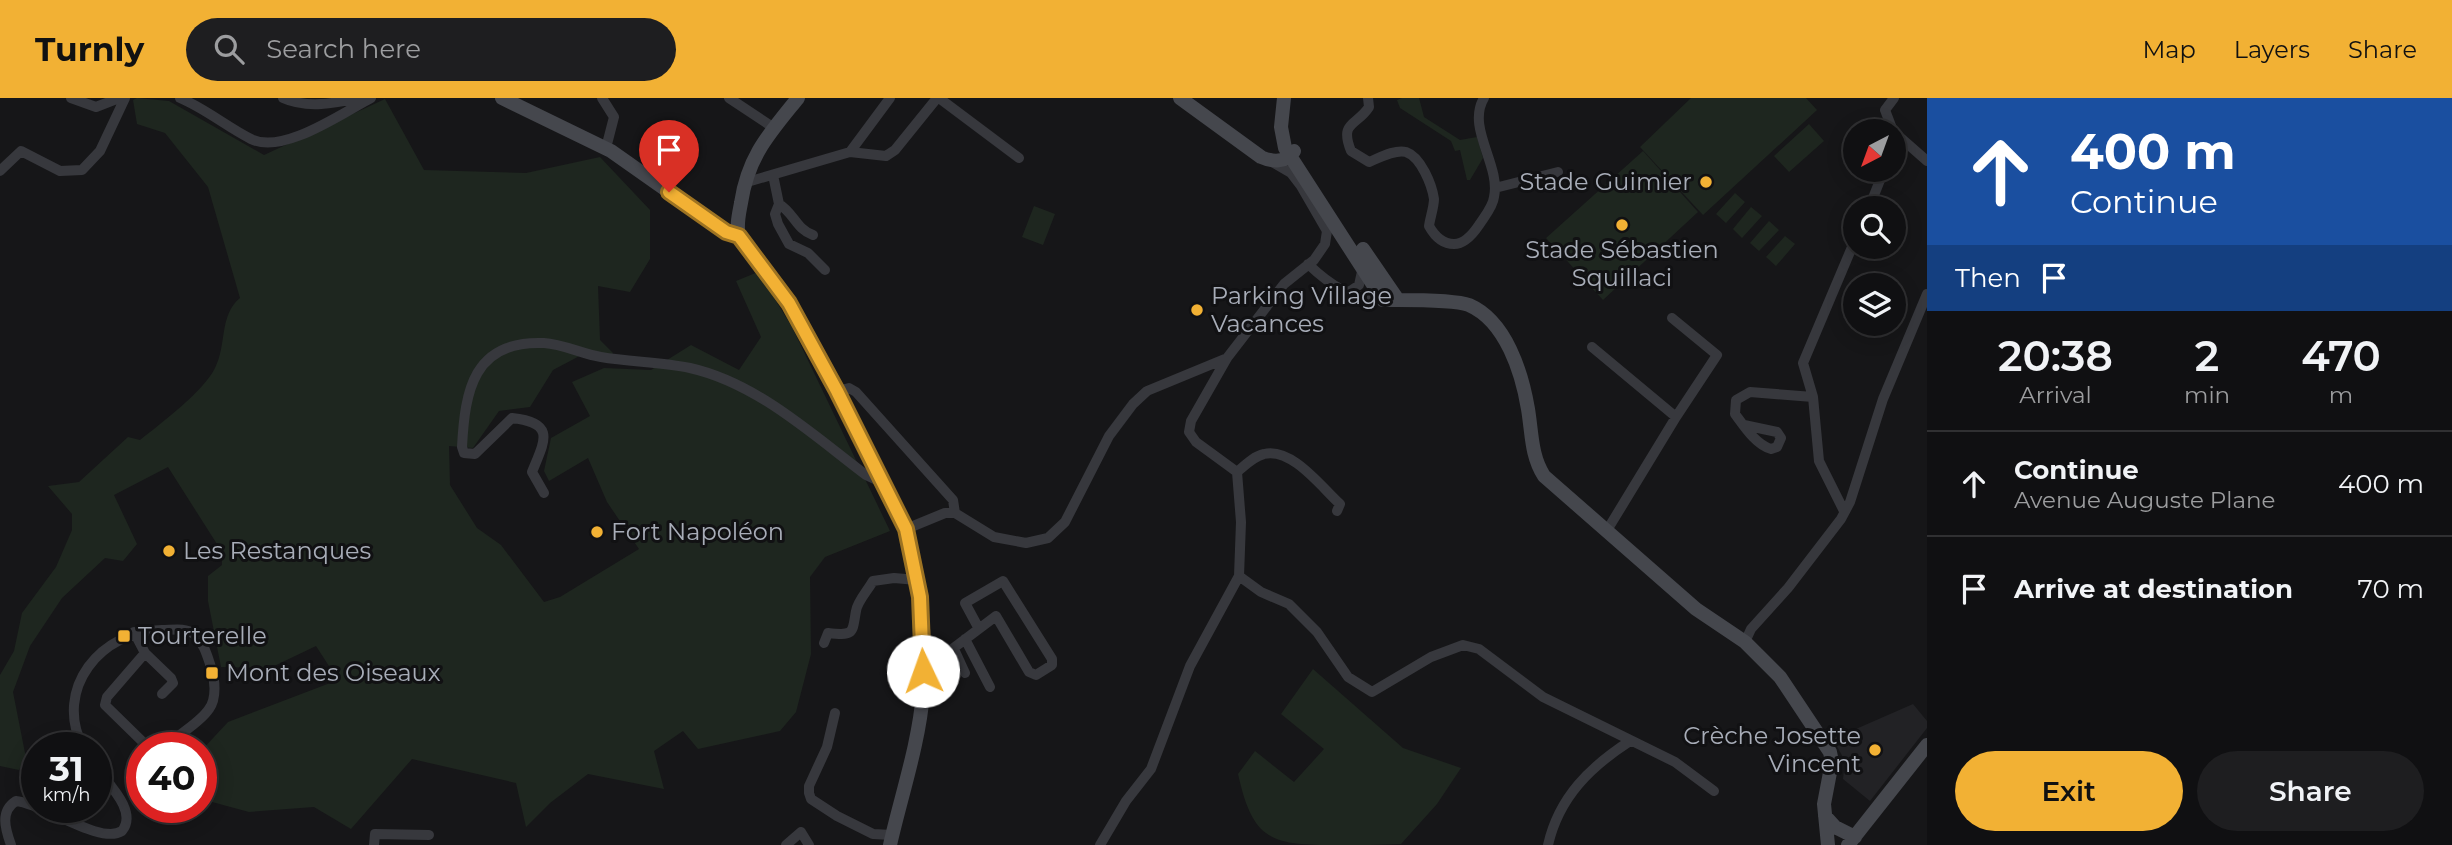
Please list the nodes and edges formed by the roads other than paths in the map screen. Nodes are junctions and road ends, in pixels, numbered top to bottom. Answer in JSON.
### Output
{"nodes":[{"id":1,"x":71,"y":98,"type":"edge"},
{"id":2,"x":122,"y":98,"type":"edge"},
{"id":3,"x":180,"y":98,"type":"edge"},
{"id":4,"x":361,"y":98,"type":"edge"},
{"id":5,"x":371,"y":98,"type":"edge"},
{"id":6,"x":502,"y":98,"type":"edge"},
{"id":7,"x":601,"y":98,"type":"edge"},
{"id":8,"x":729,"y":98,"type":"edge"},
{"id":9,"x":799,"y":98,"type":"edge"},
{"id":10,"x":890,"y":98,"type":"edge"},
{"id":11,"x":938,"y":98,"type":"edge"},
{"id":12,"x":1180,"y":98,"type":"edge"},
{"id":13,"x":1287,"y":98,"type":"edge"},
{"id":14,"x":1368,"y":98,"type":"edge"},
{"id":15,"x":1484,"y":98,"type":"edge"},
{"id":16,"x":289,"y":99,"type":"edge"},
{"id":17,"x":774,"y":128,"type":"junction"},
{"id":18,"x":1906,"y":143,"type":"edge"},
{"id":19,"x":606,"y":148,"type":"junction"},
{"id":20,"x":1250,"y":150,"type":"junction"},
{"id":21,"x":1291,"y":151,"type":"junction"},
{"id":22,"x":850,"y":152,"type":"junction"},
{"id":23,"x":1019,"y":158,"type":"dead end"},
{"id":24,"x":1927,"y":161,"type":"edge"},
{"id":25,"x":1272,"y":162,"type":"junction"},
{"id":26,"x":0,"y":171,"type":"edge"},
{"id":27,"x":1558,"y":172,"type":"dead end"},
{"id":28,"x":773,"y":175,"type":"junction"},
{"id":29,"x":744,"y":183,"type":"junction"},
{"id":30,"x":1495,"y":188,"type":"junction"},
{"id":31,"x":779,"y":204,"type":"junction"},
{"id":32,"x":813,"y":235,"type":"dead end"},
{"id":33,"x":739,"y":236,"type":"junction"},
{"id":34,"x":1847,"y":259,"type":"edge"},
{"id":35,"x":1308,"y":264,"type":"junction"},
{"id":36,"x":1363,"y":267,"type":"junction"},
{"id":37,"x":825,"y":270,"type":"dead end"},
{"id":38,"x":1346,"y":294,"type":"junction"},
{"id":39,"x":1927,"y":294,"type":"edge"},
{"id":40,"x":1390,"y":300,"type":"junction"},
{"id":41,"x":1672,"y":318,"type":"dead end"},
{"id":42,"x":1592,"y":347,"type":"dead end"},
{"id":43,"x":1227,"y":358,"type":"junction"},
{"id":44,"x":837,"y":391,"type":"junction"},
{"id":45,"x":1813,"y":397,"type":"junction"},
{"id":46,"x":1676,"y":417,"type":"junction"},
{"id":47,"x":1744,"y":425,"type":"dead end"},
{"id":48,"x":1237,"y":472,"type":"junction"},
{"id":49,"x":883,"y":484,"type":"junction"},
{"id":50,"x":544,"y":493,"type":"dead end"},
{"id":51,"x":1337,"y":511,"type":"dead end"},
{"id":52,"x":1844,"y":511,"type":"junction"},
{"id":53,"x":955,"y":513,"type":"junction"},
{"id":54,"x":906,"y":529,"type":"junction"},
{"id":55,"x":1606,"y":532,"type":"junction"},
{"id":56,"x":1239,"y":576,"type":"junction"},
{"id":57,"x":917,"y":580,"type":"junction"},
{"id":58,"x":978,"y":627,"type":"junction"},
{"id":59,"x":134,"y":632,"type":"junction"},
{"id":60,"x":965,"y":639,"type":"junction"},
{"id":61,"x":1745,"y":642,"type":"junction"},
{"id":62,"x":824,"y":643,"type":"dead end"},
{"id":63,"x":954,"y":649,"type":"junction"},
{"id":64,"x":145,"y":653,"type":"junction"},
{"id":65,"x":923,"y":671,"type":"junction"},
{"id":66,"x":965,"y":673,"type":"dead end"},
{"id":67,"x":990,"y":687,"type":"dead end"},
{"id":68,"x":162,"y":694,"type":"dead end"},
{"id":69,"x":835,"y":713,"type":"dead end"},
{"id":70,"x":79,"y":732,"type":"edge"},
{"id":71,"x":133,"y":732,"type":"edge"},
{"id":72,"x":182,"y":732,"type":"edge"},
{"id":73,"x":1630,"y":741,"type":"junction"},
{"id":74,"x":1927,"y":745,"type":"edge"},
{"id":75,"x":1927,"y":753,"type":"edge"},
{"id":76,"x":112,"y":790,"type":"edge"},
{"id":77,"x":1714,"y":791,"type":"dead end"},
{"id":78,"x":21,"y":802,"type":"edge"},
{"id":79,"x":1825,"y":816,"type":"junction"},
{"id":80,"x":65,"y":823,"type":"edge"},
{"id":81,"x":429,"y":835,"type":"dead end"},
{"id":82,"x":891,"y":840,"type":"edge"},
{"id":83,"x":1851,"y":841,"type":"edge"},
{"id":84,"x":1827,"y":843,"type":"edge"},
{"id":85,"x":11,"y":845,"type":"edge"},
{"id":86,"x":374,"y":845,"type":"edge"},
{"id":87,"x":786,"y":845,"type":"edge"},
{"id":88,"x":809,"y":845,"type":"edge"},
{"id":89,"x":1100,"y":845,"type":"edge"},
{"id":90,"x":1548,"y":845,"type":"edge"}],
"edges":[{"from":1,"to":2,"type":"street"},
{"from":2,"to":26,"type":"street"},
{"from":3,"to":5,"type":"street"},
{"from":4,"to":16,"type":"street"},
{"from":6,"to":19,"type":"street"},
{"from":7,"to":19,"type":"street"},
{"from":8,"to":17,"type":"street"},
{"from":9,"to":17,"type":"street"},
{"from":10,"to":22,"type":"street"},
{"from":11,"to":22,"type":"street"},
{"from":11,"to":23,"type":"street"},
{"from":12,"to":20,"type":"street"},
{"from":13,"to":21,"type":"street"},
{"from":14,"to":30,"type":"street"},
{"from":15,"to":30,"type":"street"},
{"from":17,"to":29,"type":"street"},
{"from":18,"to":24,"type":"street"},
{"from":19,"to":33,"type":"street"},
{"from":20,"to":21,"type":"street"},
{"from":20,"to":25,"type":"street"},
{"from":21,"to":25,"type":"street"},
{"from":21,"to":36,"type":"street"},
{"from":21,"to":40,"type":"street"},
{"from":22,"to":28,"type":"street"},
{"from":25,"to":35,"type":"street"},
{"from":27,"to":30,"type":"street"},
{"from":28,"to":29,"type":"street"},
{"from":28,"to":31,"type":"street"},
{"from":29,"to":33,"type":"street"},
{"from":31,"to":32,"type":"street"},
{"from":31,"to":37,"type":"street"},
{"from":33,"to":44,"type":"street"},
{"from":34,"to":45,"type":"street"},
{"from":35,"to":38,"type":"street"},
{"from":35,"to":43,"type":"street"},
{"from":36,"to":38,"type":"street"},
{"from":36,"to":40,"type":"street"},
{"from":38,"to":40,"type":"street"},
{"from":39,"to":52,"type":"street"},
{"from":40,"to":55,"type":"street"},
{"from":41,"to":46,"type":"street"},
{"from":42,"to":46,"type":"street"},
{"from":43,"to":48,"type":"street"},
{"from":43,"to":53,"type":"street"},
{"from":44,"to":49,"type":"street"},
{"from":44,"to":53,"type":"street"},
{"from":45,"to":47,"type":"street"},
{"from":45,"to":52,"type":"street"},
{"from":46,"to":55,"type":"street"},
{"from":48,"to":51,"type":"street"},
{"from":48,"to":56,"type":"street"},
{"from":49,"to":50,"type":"street"},
{"from":49,"to":54,"type":"street"},
{"from":52,"to":61,"type":"street"},
{"from":53,"to":54,"type":"street"},
{"from":54,"to":57,"type":"street"},
{"from":55,"to":61,"type":"street"},
{"from":56,"to":73,"type":"street"},
{"from":56,"to":89,"type":"street"},
{"from":57,"to":62,"type":"street"},
{"from":57,"to":65,"type":"street"},
{"from":58,"to":58,"type":"street"},
{"from":58,"to":60,"type":"street"},
{"from":59,"to":64,"type":"street"},
{"from":59,"to":70,"type":"street"},
{"from":59,"to":72,"type":"street"},
{"from":60,"to":63,"type":"street"},
{"from":60,"to":67,"type":"street"},
{"from":61,"to":79,"type":"street"},
{"from":63,"to":65,"type":"street"},
{"from":63,"to":66,"type":"street"},
{"from":64,"to":68,"type":"street"},
{"from":64,"to":71,"type":"street"},
{"from":65,"to":82,"type":"street"},
{"from":69,"to":82,"type":"street"},
{"from":73,"to":77,"type":"street"},
{"from":73,"to":90,"type":"street"},
{"from":74,"to":83,"type":"street"},
{"from":75,"to":83,"type":"street"},
{"from":76,"to":80,"type":"street"},
{"from":78,"to":85,"type":"street"},
{"from":79,"to":83,"type":"street"},
{"from":79,"to":84,"type":"street"},
{"from":81,"to":86,"type":"street"},
{"from":83,"to":84,"type":"street"},
{"from":87,"to":88,"type":"street"}]}
